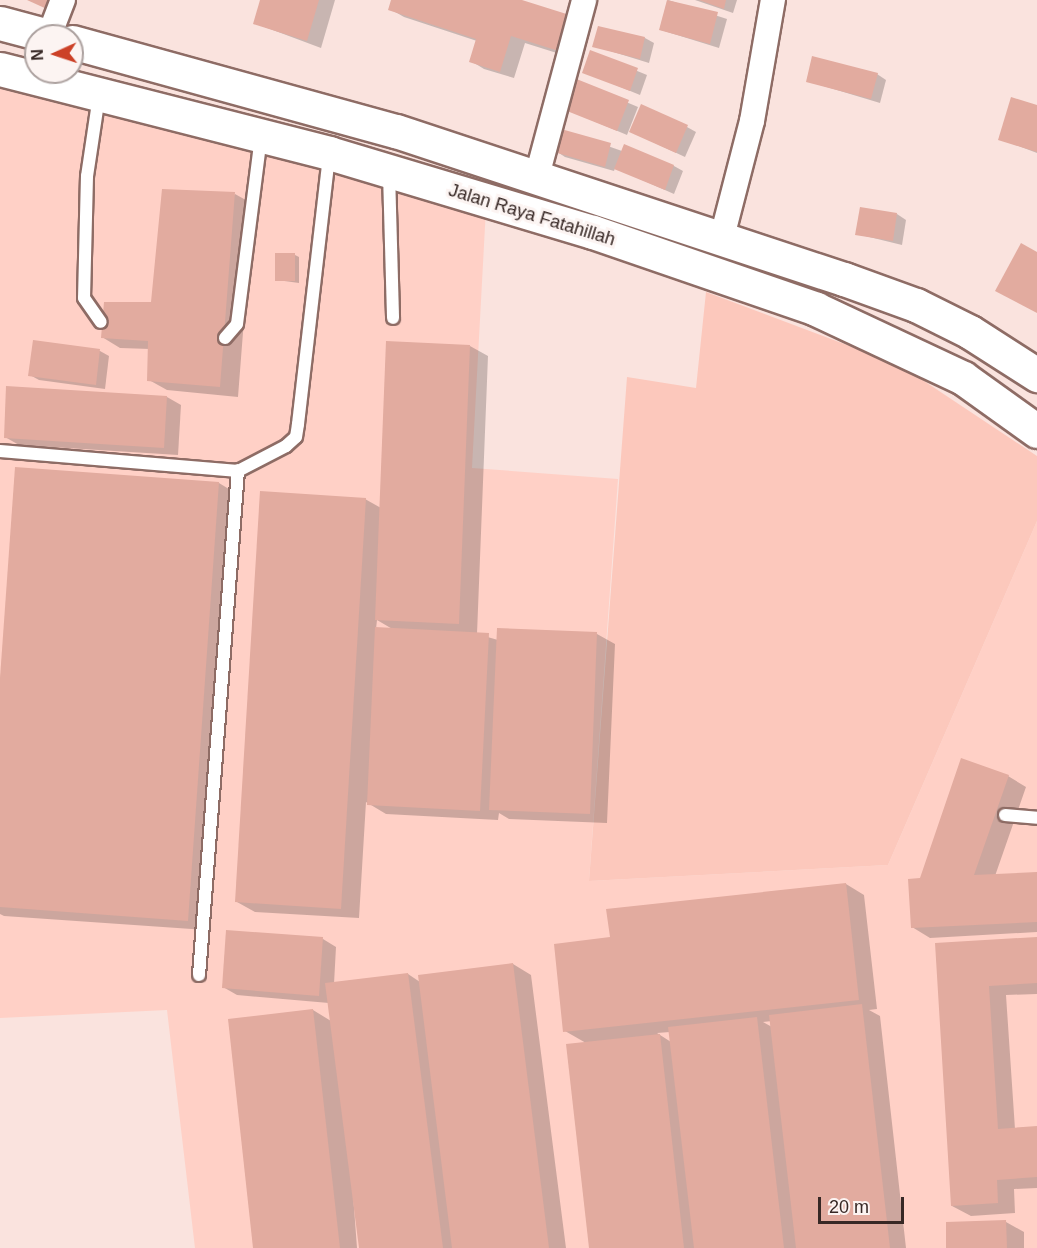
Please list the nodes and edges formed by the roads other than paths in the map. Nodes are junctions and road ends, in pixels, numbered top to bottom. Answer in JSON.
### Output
{"nodes":[{"id":1,"x":63,"y":0,"type":"edge"},
{"id":2,"x":584,"y":0,"type":"edge"},
{"id":3,"x":773,"y":0,"type":"edge"},
{"id":4,"x":0,"y":23,"type":"edge"},
{"id":5,"x":54,"y":24,"type":"edge"},
{"id":6,"x":24,"y":29,"type":"edge"},
{"id":7,"x":84,"y":45,"type":"edge"},
{"id":8,"x":0,"y":69,"type":"edge"},
{"id":9,"x":99,"y":95,"type":"junction"},
{"id":10,"x":262,"y":135,"type":"junction"},
{"id":11,"x":329,"y":153,"type":"junction"},
{"id":12,"x":389,"y":171,"type":"junction"},
{"id":13,"x":537,"y":176,"type":"junction"},
{"id":14,"x":722,"y":237,"type":"junction"},
{"id":15,"x":393,"y":318,"type":"dead end"},
{"id":16,"x":101,"y":322,"type":"dead end"},
{"id":17,"x":225,"y":338,"type":"dead end"},
{"id":18,"x":1037,"y":375,"type":"edge"},
{"id":19,"x":1037,"y":430,"type":"edge"},
{"id":20,"x":0,"y":451,"type":"edge"},
{"id":21,"x":238,"y":471,"type":"junction"},
{"id":22,"x":1005,"y":815,"type":"dead end"},
{"id":23,"x":1037,"y":818,"type":"edge"},
{"id":24,"x":200,"y":975,"type":"dead end"}],
"edges":[{"from":1,"to":5,"type":"street"},
{"from":2,"to":13,"type":"street"},
{"from":3,"to":14,"type":"street"},
{"from":4,"to":6,"type":"highway"},
{"from":7,"to":13,"type":"highway","name":"Jalan Raya Fatahillah"},
{"from":8,"to":9,"type":"highway","name":"Jalan Raya Fatahillah"},
{"from":9,"to":10,"type":"highway","name":"Jalan Raya Fatahillah"},
{"from":9,"to":16,"type":"lane"},
{"from":10,"to":11,"type":"highway","name":"Jalan Raya Fatahillah"},
{"from":10,"to":17,"type":"lane"},
{"from":11,"to":12,"type":"highway","name":"Jalan Raya Fatahillah"},
{"from":11,"to":21,"type":"lane"},
{"from":12,"to":15,"type":"lane"},
{"from":12,"to":19,"type":"highway","name":"Jalan Raya Fatahillah"},
{"from":13,"to":14,"type":"highway","name":"Jalan Raya Fatahillah"},
{"from":14,"to":18,"type":"highway","name":"Jalan Raya Fatahillah"},
{"from":20,"to":21,"type":"lane"},
{"from":21,"to":24,"type":"lane"},
{"from":22,"to":23,"type":"lane"}]}
